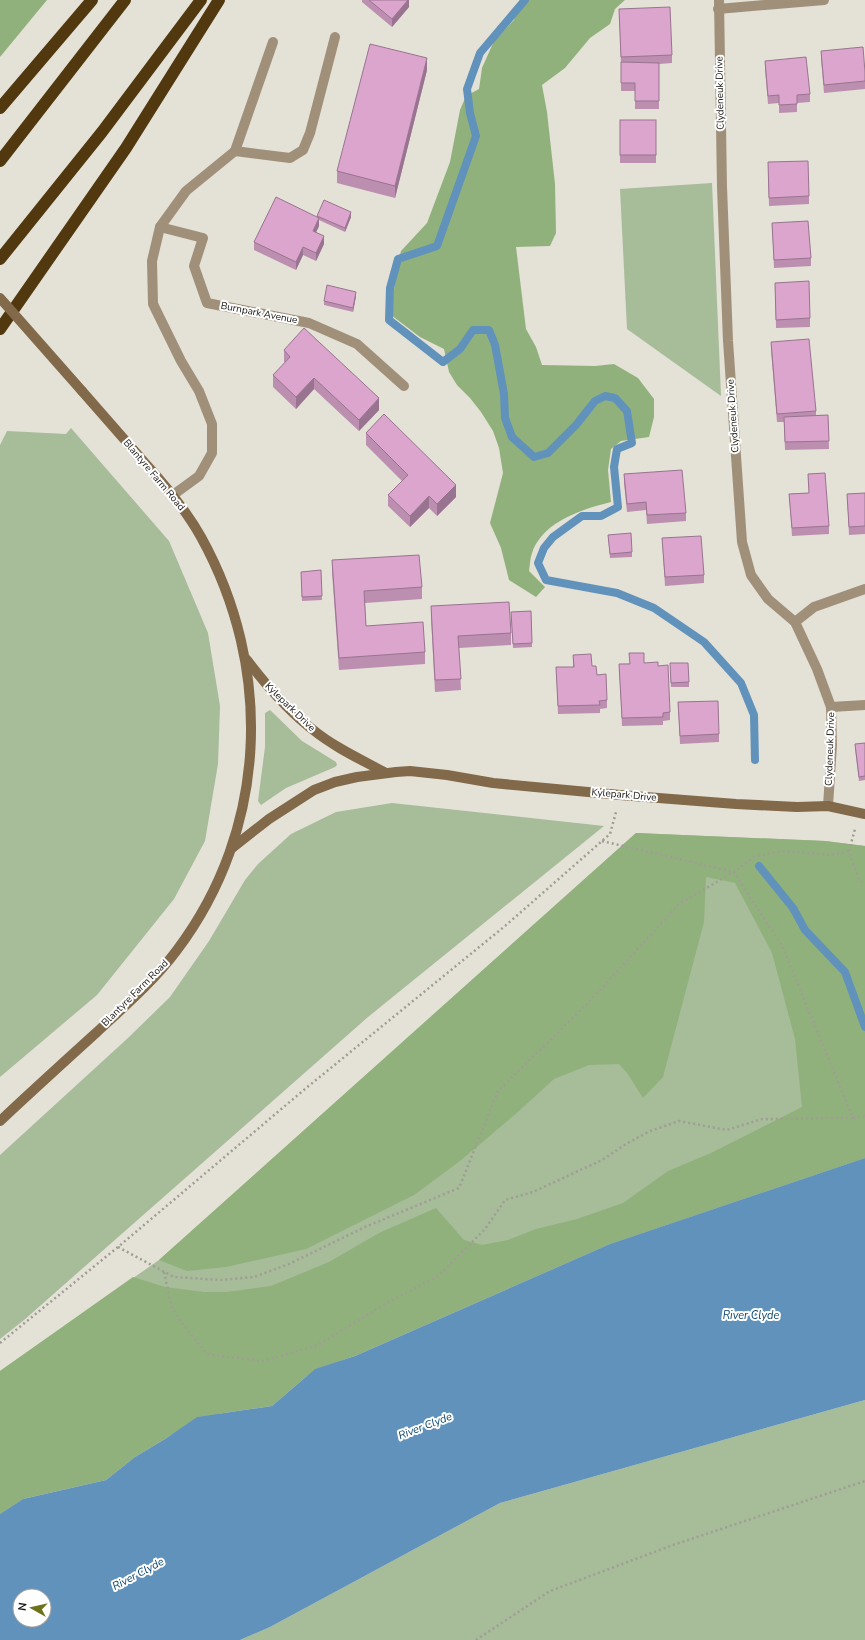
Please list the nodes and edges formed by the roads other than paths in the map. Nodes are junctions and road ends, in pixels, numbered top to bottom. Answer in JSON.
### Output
{"nodes":[{"id":1,"x":92,"y":0,"type":"edge"},
{"id":2,"x":125,"y":0,"type":"edge"},
{"id":3,"x":201,"y":0,"type":"edge"},
{"id":4,"x":218,"y":0,"type":"edge"},
{"id":5,"x":824,"y":0,"type":"edge"},
{"id":6,"x":719,"y":4,"type":"edge"},
{"id":7,"x":335,"y":37,"type":"dead end"},
{"id":8,"x":273,"y":42,"type":"dead end"},
{"id":9,"x":0,"y":108,"type":"edge"},
{"id":10,"x":235,"y":151,"type":"junction"},
{"id":11,"x":0,"y":161,"type":"edge"},
{"id":12,"x":160,"y":227,"type":"junction"},
{"id":13,"x":0,"y":259,"type":"edge"},
{"id":14,"x":0,"y":298,"type":"edge"},
{"id":15,"x":0,"y":329,"type":"edge"},
{"id":16,"x":404,"y":386,"type":"dead end"},
{"id":17,"x":173,"y":495,"type":"junction"},
{"id":18,"x":865,"y":589,"type":"edge"},
{"id":19,"x":795,"y":622,"type":"junction"},
{"id":20,"x":245,"y":658,"type":"junction"},
{"id":21,"x":865,"y":705,"type":"edge"},
{"id":22,"x":831,"y":707,"type":"junction"},
{"id":23,"x":384,"y":772,"type":"junction"},
{"id":24,"x":828,"y":806,"type":"junction"},
{"id":25,"x":865,"y":814,"type":"edge"},
{"id":26,"x":232,"y":848,"type":"junction"},
{"id":27,"x":0,"y":1121,"type":"edge"}],
"edges":[{"from":1,"to":9,"type":"highway"},
{"from":2,"to":11,"type":"highway"},
{"from":3,"to":13,"type":"highway"},
{"from":4,"to":15,"type":"highway"},
{"from":5,"to":6,"type":"street"},
{"from":6,"to":19,"type":"street","name":"Clydeneuk Drive"},
{"from":7,"to":10,"type":"street"},
{"from":8,"to":10,"type":"street"},
{"from":10,"to":12,"type":"street"},
{"from":12,"to":16,"type":"street","name":"Burnpark Avenue"},
{"from":12,"to":17,"type":"street"},
{"from":14,"to":17,"type":"main road","name":"Blantyre Farm Road","bridge":true},
{"from":17,"to":20,"type":"main road","name":"Blantyre Farm Road"},
{"from":18,"to":19,"type":"street"},
{"from":19,"to":22,"type":"street","name":"Clydeneuk Drive"},
{"from":20,"to":23,"type":"main road","name":"Kylepark Drive"},
{"from":20,"to":26,"type":"main road","name":"Blantyre Farm Road"},
{"from":21,"to":22,"type":"street"},
{"from":22,"to":24,"type":"street","name":"Clydeneuk Drive"},
{"from":23,"to":24,"type":"main road","name":"Kylepark Drive"},
{"from":23,"to":26,"type":"main road","name":"Kylepark Drive"},
{"from":24,"to":25,"type":"main road","name":"Kylepark Drive"},
{"from":26,"to":27,"type":"main road","name":"Blantyre Farm Road"}]}
